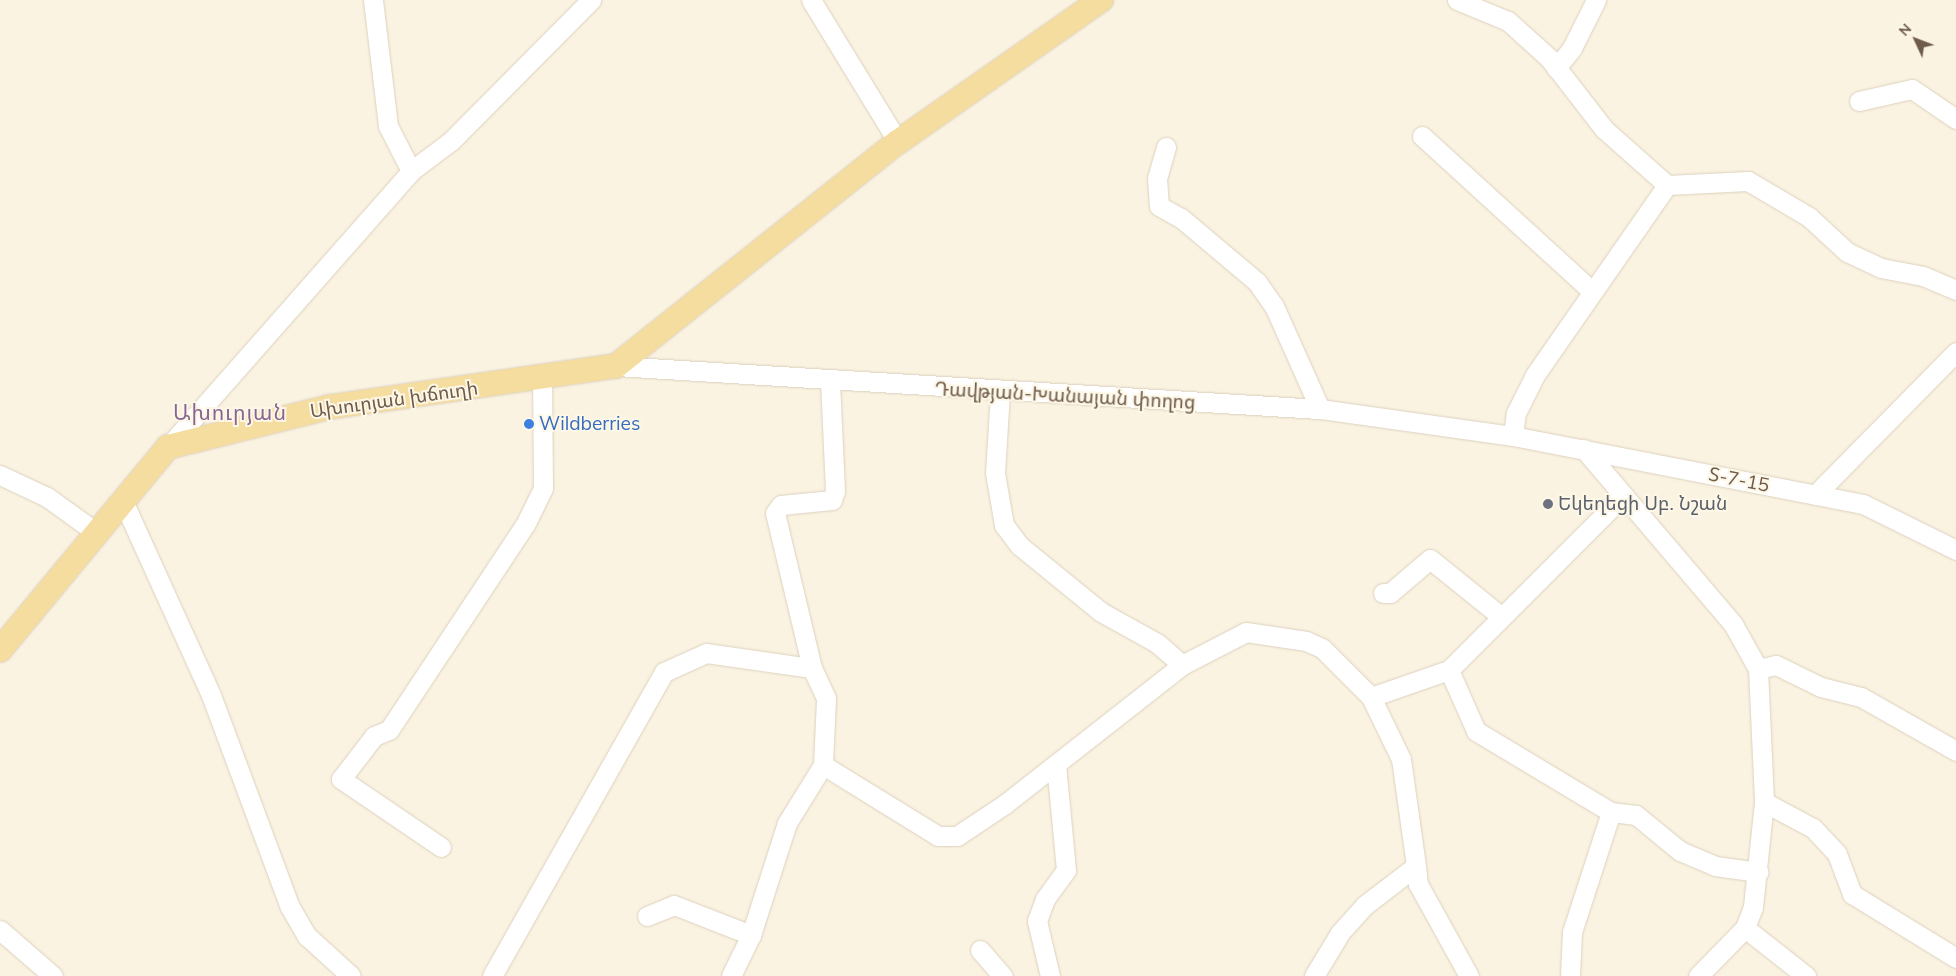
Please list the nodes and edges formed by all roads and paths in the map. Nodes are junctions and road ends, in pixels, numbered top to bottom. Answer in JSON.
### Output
{"nodes":[{"id":1,"x":373,"y":0,"type":"edge"},
{"id":2,"x":591,"y":0,"type":"edge"},
{"id":3,"x":812,"y":0,"type":"edge"},
{"id":4,"x":1100,"y":0,"type":"edge"},
{"id":5,"x":1457,"y":0,"type":"edge"},
{"id":6,"x":1596,"y":0,"type":"edge"},
{"id":7,"x":1556,"y":68,"type":"junction"},
{"id":8,"x":1859,"y":102,"type":"dead end"},
{"id":9,"x":1956,"y":119,"type":"edge"},
{"id":10,"x":1422,"y":136,"type":"dead end"},
{"id":11,"x":898,"y":142,"type":"junction"},
{"id":12,"x":1166,"y":147,"type":"dead end"},
{"id":13,"x":410,"y":171,"type":"junction"},
{"id":14,"x":1667,"y":186,"type":"junction"},
{"id":15,"x":1956,"y":290,"type":"edge"},
{"id":16,"x":1593,"y":292,"type":"junction"},
{"id":17,"x":1956,"y":352,"type":"edge"},
{"id":18,"x":616,"y":366,"type":"junction"},
{"id":19,"x":542,"y":379,"type":"junction"},
{"id":20,"x":830,"y":381,"type":"junction"},
{"id":21,"x":1000,"y":392,"type":"junction"},
{"id":22,"x":1320,"y":410,"type":"junction"},
{"id":23,"x":1513,"y":436,"type":"junction"},
{"id":24,"x":168,"y":446,"type":"junction"},
{"id":25,"x":1584,"y":449,"type":"junction"},
{"id":26,"x":0,"y":475,"type":"edge"},
{"id":27,"x":1815,"y":494,"type":"junction"},
{"id":28,"x":1624,"y":495,"type":"junction"},
{"id":29,"x":123,"y":501,"type":"junction"},
{"id":30,"x":97,"y":533,"type":"junction"},
{"id":31,"x":1956,"y":550,"type":"edge"},
{"id":32,"x":1383,"y":593,"type":"dead end"},
{"id":33,"x":1502,"y":617,"type":"junction"},
{"id":34,"x":0,"y":650,"type":"edge"},
{"id":35,"x":1182,"y":665,"type":"junction"},
{"id":36,"x":812,"y":668,"type":"junction"},
{"id":37,"x":1758,"y":669,"type":"junction"},
{"id":38,"x":1449,"y":670,"type":"junction"},
{"id":39,"x":1371,"y":697,"type":"junction"},
{"id":40,"x":1956,"y":751,"type":"edge"},
{"id":41,"x":1056,"y":764,"type":"junction"},
{"id":42,"x":823,"y":765,"type":"junction"},
{"id":43,"x":1764,"y":802,"type":"junction"},
{"id":44,"x":1612,"y":812,"type":"junction"},
{"id":45,"x":442,"y":847,"type":"dead end"},
{"id":46,"x":1416,"y":866,"type":"junction"},
{"id":47,"x":1759,"y":872,"type":"junction"},
{"id":48,"x":647,"y":916,"type":"dead end"},
{"id":49,"x":1745,"y":928,"type":"junction"},
{"id":50,"x":0,"y":930,"type":"edge"},
{"id":51,"x":751,"y":935,"type":"junction"},
{"id":52,"x":980,"y":950,"type":"dead end"},
{"id":53,"x":1956,"y":958,"type":"edge"},
{"id":54,"x":53,"y":976,"type":"edge"},
{"id":55,"x":351,"y":976,"type":"edge"},
{"id":56,"x":492,"y":976,"type":"edge"},
{"id":57,"x":731,"y":976,"type":"edge"},
{"id":58,"x":1003,"y":976,"type":"edge"},
{"id":59,"x":1050,"y":976,"type":"edge"},
{"id":60,"x":1314,"y":976,"type":"edge"},
{"id":61,"x":1469,"y":976,"type":"edge"},
{"id":62,"x":1570,"y":976,"type":"edge"},
{"id":63,"x":1698,"y":976,"type":"edge"},
{"id":64,"x":1806,"y":976,"type":"edge"}],
"edges":[{"from":1,"to":13,"type":"street"},
{"from":2,"to":13,"type":"street"},
{"from":3,"to":11,"type":"street"},
{"from":4,"to":11,"type":"main road"},
{"from":5,"to":7,"type":"street"},
{"from":6,"to":7,"type":"street"},
{"from":7,"to":14,"type":"street"},
{"from":8,"to":9,"type":"street"},
{"from":10,"to":16,"type":"street"},
{"from":11,"to":18,"type":"main road"},
{"from":12,"to":22,"type":"street"},
{"from":13,"to":24,"type":"street"},
{"from":14,"to":15,"type":"street"},
{"from":14,"to":16,"type":"street"},
{"from":16,"to":23,"type":"street"},
{"from":17,"to":27,"type":"street"},
{"from":18,"to":19,"type":"main road","name":"Ախուրյան խճուղի"},
{"from":18,"to":20,"type":"street","name":"Դավթյան-Խանայան փողոց","number":"Տ-7-15"},
{"from":19,"to":24,"type":"main road","name":"Ախուրյան խճուղի"},
{"from":19,"to":45,"type":"street"},
{"from":20,"to":21,"type":"street","name":"Դավթյան-Խանայան փողոց","number":"Տ-7-15"},
{"from":20,"to":36,"type":"street"},
{"from":21,"to":22,"type":"street","name":"Դավթյան-Խանայան փողոց","number":"Տ-7-15"},
{"from":21,"to":35,"type":"street"},
{"from":22,"to":23,"type":"street","name":"Դավթյան-Խանայան փողոց","number":"Տ-7-15"},
{"from":23,"to":25,"type":"street","name":"Տ-7-15","number":"Տ-7-15"},
{"from":24,"to":29,"type":"main road"},
{"from":25,"to":27,"type":"street","name":"Տ-7-15","number":"Տ-7-15"},
{"from":25,"to":28,"type":"street"},
{"from":26,"to":30,"type":"street"},
{"from":27,"to":31,"type":"street","name":"Տ-7-15","number":"Տ-7-15"},
{"from":28,"to":33,"type":"street"},
{"from":28,"to":37,"type":"street"},
{"from":29,"to":30,"type":"main road"},
{"from":29,"to":55,"type":"street"},
{"from":30,"to":34,"type":"main road"},
{"from":32,"to":33,"type":"street"},
{"from":33,"to":38,"type":"street"},
{"from":35,"to":39,"type":"street"},
{"from":35,"to":41,"type":"street"},
{"from":36,"to":42,"type":"street"},
{"from":36,"to":56,"type":"street"},
{"from":37,"to":40,"type":"street"},
{"from":37,"to":43,"type":"street"},
{"from":38,"to":39,"type":"street"},
{"from":38,"to":44,"type":"street"},
{"from":39,"to":46,"type":"street"},
{"from":41,"to":42,"type":"street"},
{"from":41,"to":59,"type":"street"},
{"from":42,"to":51,"type":"street"},
{"from":43,"to":47,"type":"street"},
{"from":43,"to":53,"type":"street"},
{"from":44,"to":47,"type":"street"},
{"from":44,"to":62,"type":"street"},
{"from":46,"to":60,"type":"street"},
{"from":46,"to":61,"type":"street"},
{"from":47,"to":49,"type":"street"},
{"from":48,"to":51,"type":"street"},
{"from":49,"to":63,"type":"street"},
{"from":49,"to":64,"type":"street"},
{"from":50,"to":54,"type":"street"},
{"from":51,"to":57,"type":"street"},
{"from":52,"to":58,"type":"street"}]}
